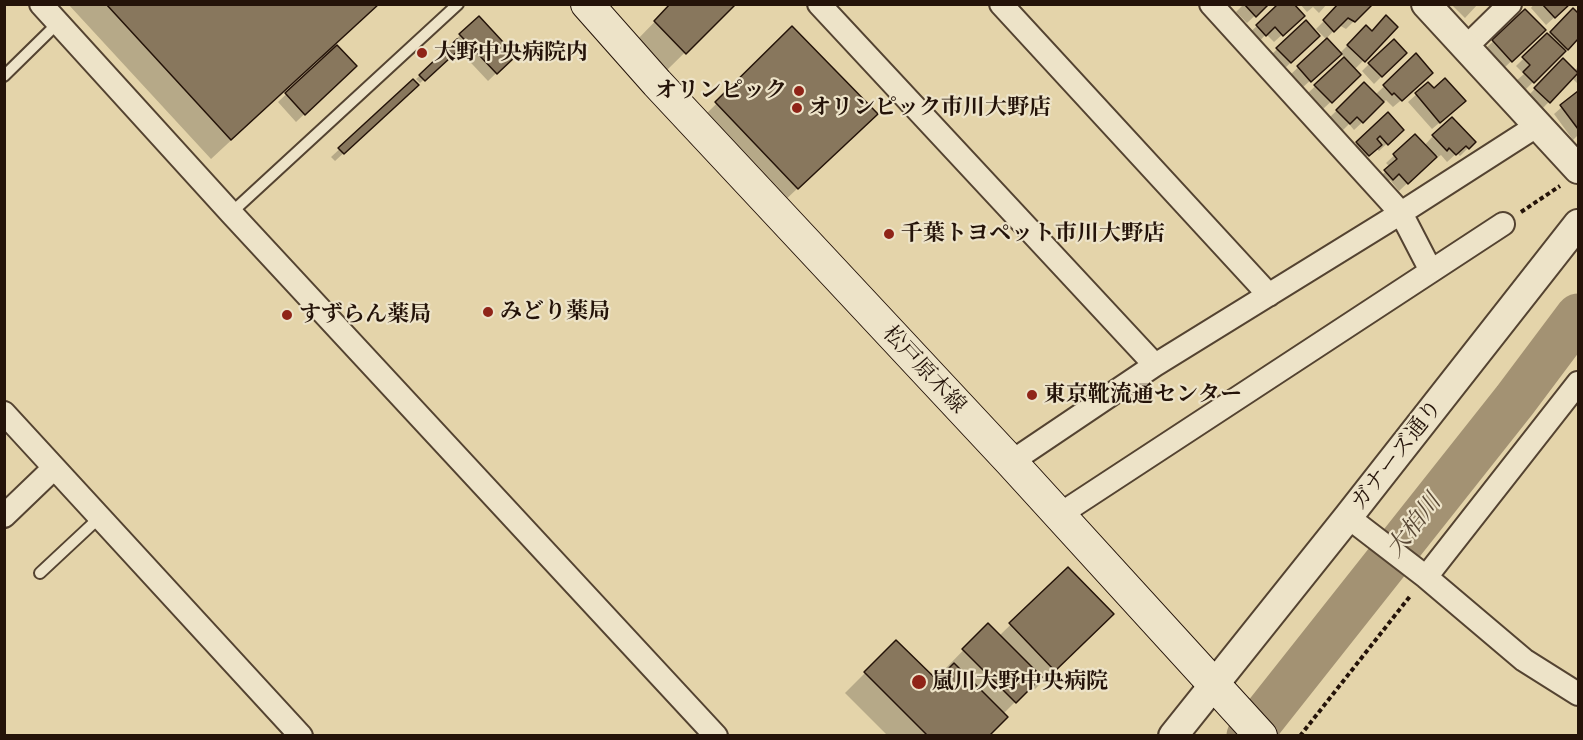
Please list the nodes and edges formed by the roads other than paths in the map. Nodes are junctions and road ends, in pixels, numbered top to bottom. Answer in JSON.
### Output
{"nodes":[{"id":1,"x":41,"y":4,"type":"edge"},
{"id":2,"x":458,"y":4,"type":"edge"},
{"id":3,"x":587,"y":4,"type":"edge"},
{"id":4,"x":819,"y":4,"type":"edge"},
{"id":5,"x":1000,"y":4,"type":"edge"},
{"id":6,"x":1211,"y":4,"type":"edge"},
{"id":7,"x":1426,"y":4,"type":"edge"},
{"id":8,"x":1510,"y":4,"type":"edge"},
{"id":9,"x":58,"y":23,"type":"junction"},
{"id":10,"x":1466,"y":47,"type":"junction"},
{"id":11,"x":4,"y":76,"type":"edge"},
{"id":12,"x":1538,"y":124,"type":"junction"},
{"id":13,"x":1574,"y":174,"type":"edge"},
{"id":14,"x":231,"y":213,"type":"junction"},
{"id":15,"x":1401,"y":213,"type":"junction"},
{"id":16,"x":1503,"y":224,"type":"road end"},
{"id":17,"x":1578,"y":224,"type":"edge"},
{"id":18,"x":1431,"y":271,"type":"junction"},
{"id":19,"x":1269,"y":295,"type":"junction"},
{"id":20,"x":1155,"y":365,"type":"junction"},
{"id":21,"x":1578,"y":383,"type":"edge"},
{"id":22,"x":4,"y":413,"type":"edge"},
{"id":23,"x":1011,"y":462,"type":"junction"},
{"id":24,"x":54,"y":468,"type":"junction"},
{"id":25,"x":1059,"y":515,"type":"junction"},
{"id":26,"x":4,"y":516,"type":"edge"},
{"id":27,"x":100,"y":516,"type":"junction"},
{"id":28,"x":1348,"y":517,"type":"junction"},
{"id":29,"x":40,"y":573,"type":"dead end"},
{"id":30,"x":1426,"y":577,"type":"junction"},
{"id":31,"x":1222,"y":694,"type":"junction"},
{"id":32,"x":1578,"y":694,"type":"edge"},
{"id":33,"x":301,"y":735,"type":"edge"},
{"id":34,"x":716,"y":735,"type":"edge"},
{"id":35,"x":1173,"y":735,"type":"edge"},
{"id":36,"x":1261,"y":735,"type":"edge"}],
"edges":[{"from":1,"to":9,"type":"street"},
{"from":2,"to":14,"type":"lane"},
{"from":3,"to":23,"type":"main road","name":"松戸原木線"},
{"from":4,"to":20,"type":"street"},
{"from":5,"to":19,"type":"street"},
{"from":6,"to":15,"type":"street"},
{"from":7,"to":10,"type":"street"},
{"from":8,"to":10,"type":"street"},
{"from":9,"to":11,"type":"lane"},
{"from":9,"to":14,"type":"street"},
{"from":10,"to":12,"type":"street"},
{"from":12,"to":13,"type":"street"},
{"from":12,"to":15,"type":"street"},
{"from":14,"to":34,"type":"street"},
{"from":15,"to":18,"type":"street"},
{"from":15,"to":19,"type":"street"},
{"from":16,"to":18,"type":"street"},
{"from":17,"to":28,"type":"street","name":"ガナーズ通り"},
{"from":18,"to":25,"type":"street"},
{"from":19,"to":20,"type":"street"},
{"from":20,"to":23,"type":"street"},
{"from":21,"to":30,"type":"street"},
{"from":22,"to":24,"type":"street"},
{"from":23,"to":25,"type":"main road","name":"松戸原木線"},
{"from":24,"to":26,"type":"street"},
{"from":24,"to":27,"type":"street"},
{"from":25,"to":31,"type":"main road","name":"松戸原木線"},
{"from":27,"to":29,"type":"lane"},
{"from":27,"to":33,"type":"street"},
{"from":28,"to":30,"type":"street"},
{"from":28,"to":31,"type":"street","name":"ガナーズ通り"},
{"from":30,"to":32,"type":"street"},
{"from":31,"to":35,"type":"street","name":"ガナーズ通り"},
{"from":31,"to":36,"type":"main road","name":"松戸原木線"}]}
